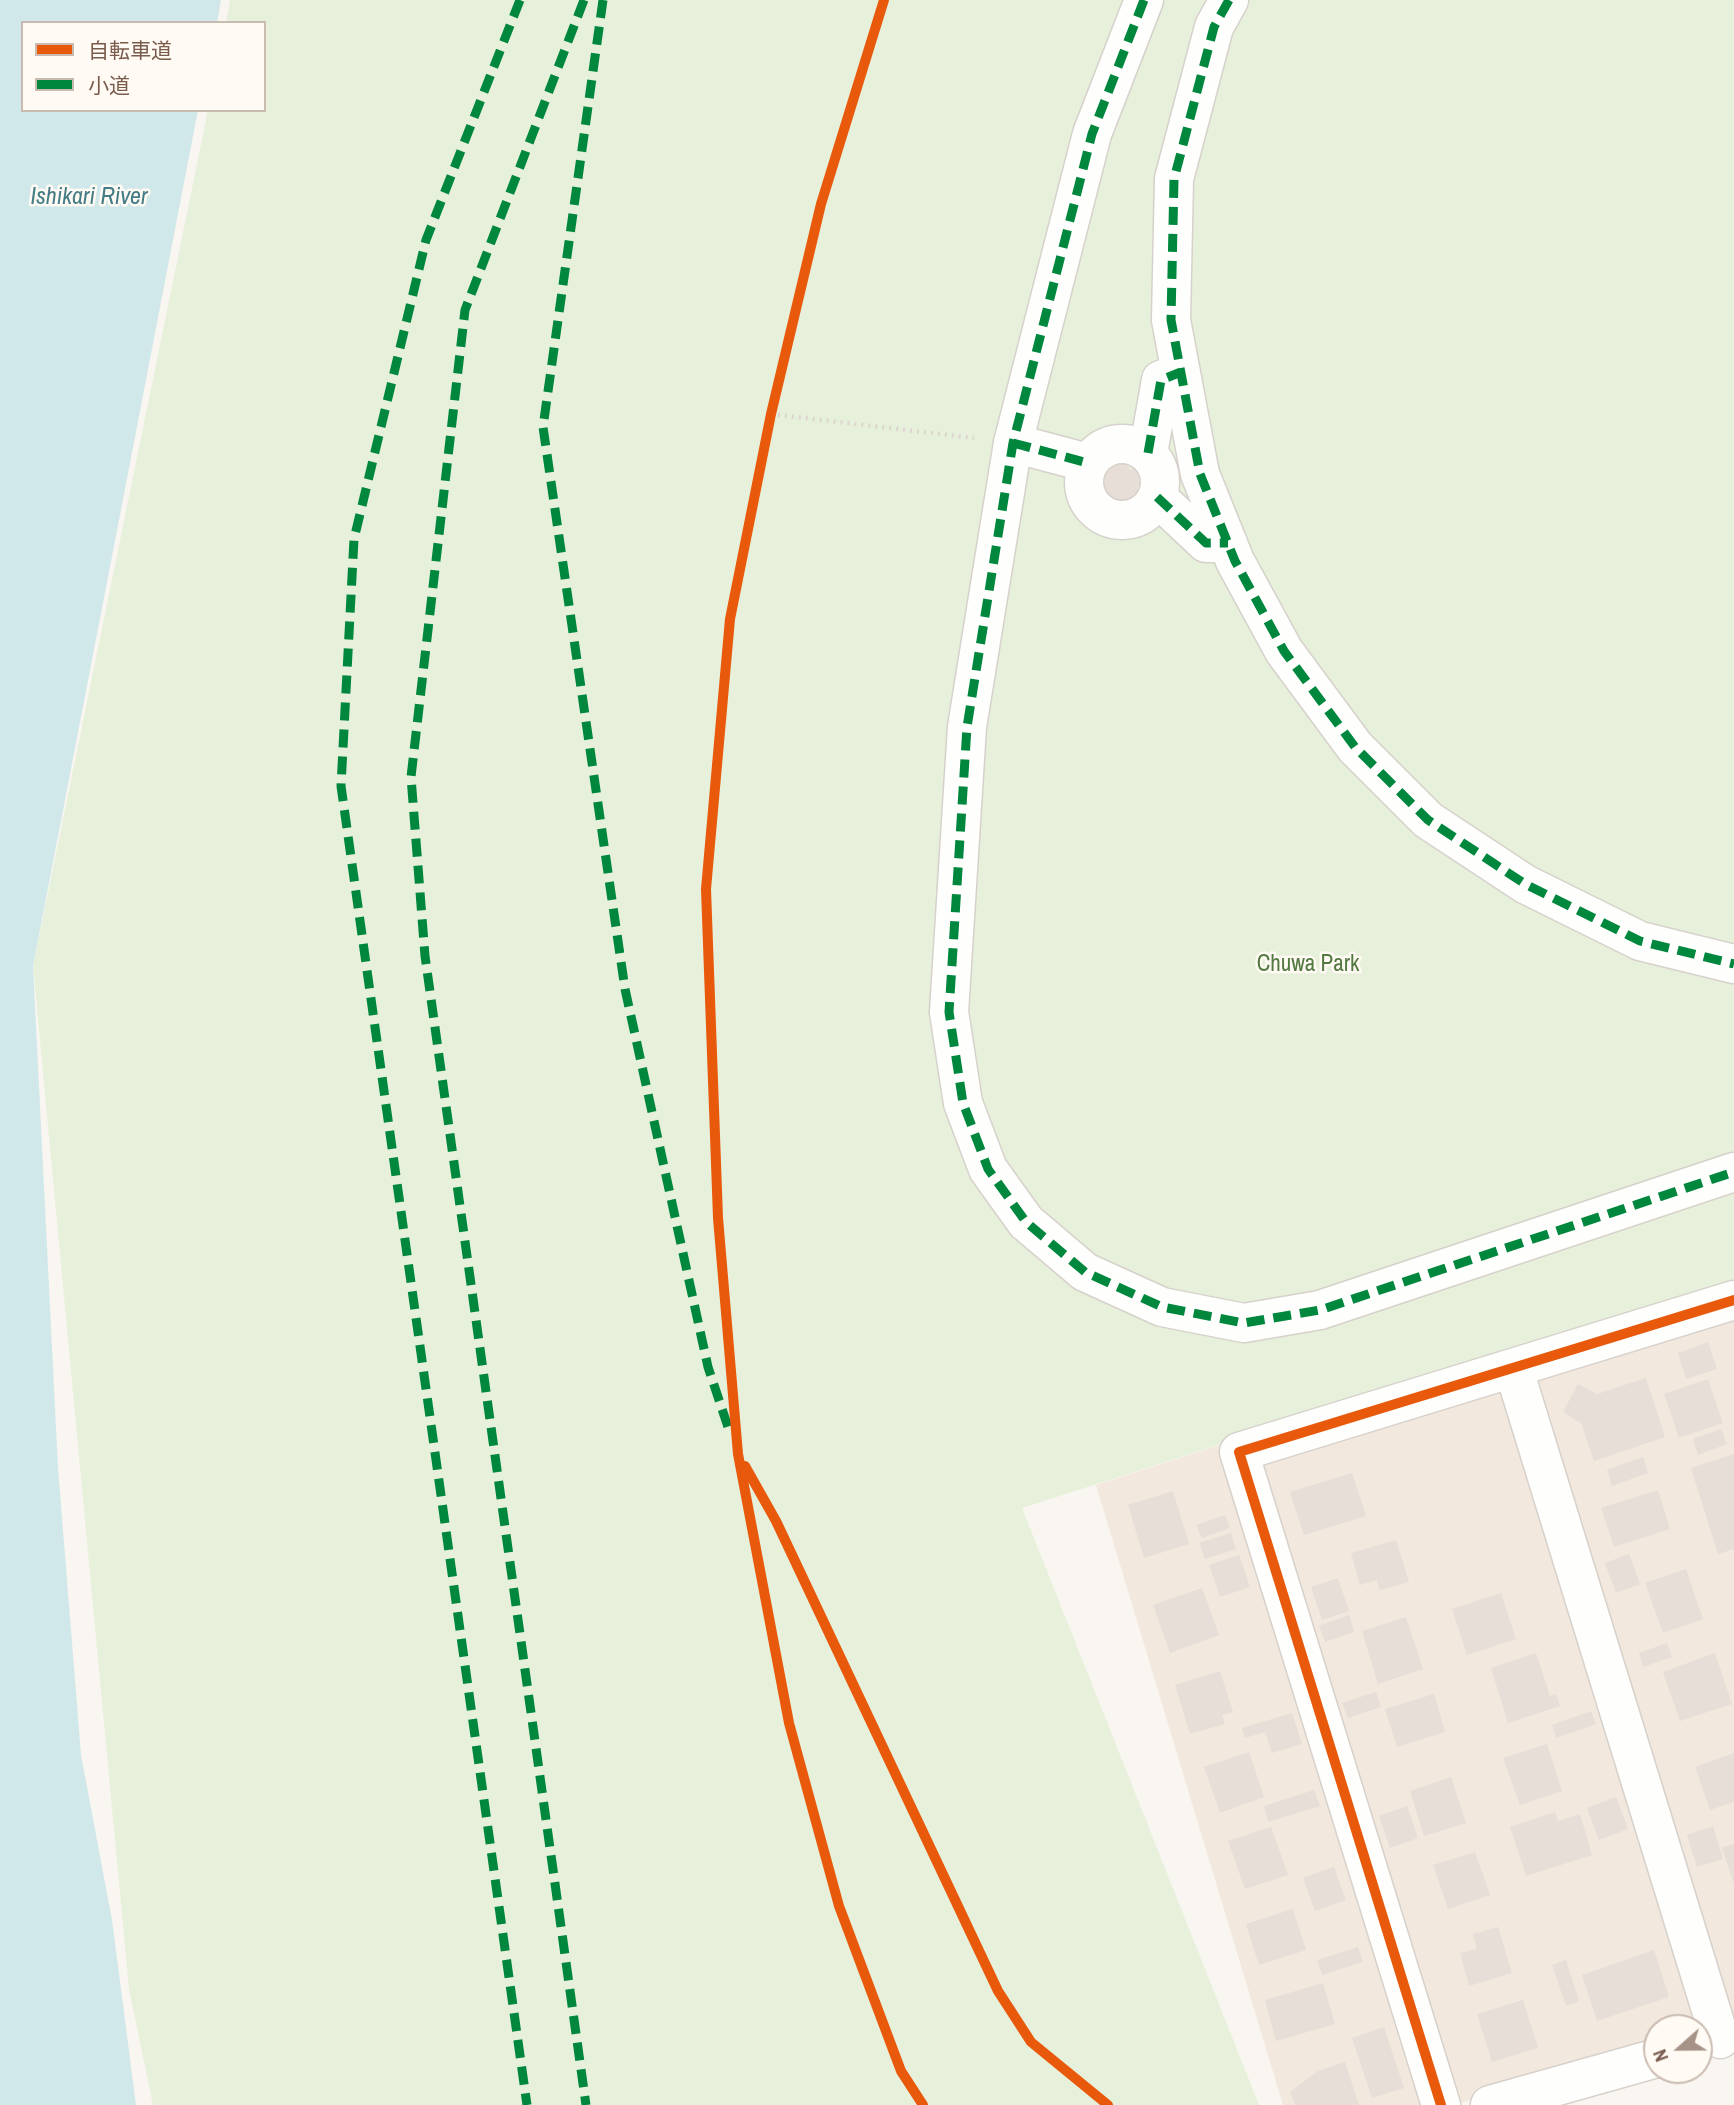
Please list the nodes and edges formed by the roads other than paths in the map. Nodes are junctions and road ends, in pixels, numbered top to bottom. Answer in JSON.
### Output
{"nodes":[{"id":1,"x":1144,"y":0,"type":"edge"},
{"id":2,"x":1229,"y":0,"type":"edge"},
{"id":3,"x":1181,"y":372,"type":"junction"},
{"id":4,"x":1013,"y":443,"type":"junction"},
{"id":5,"x":1147,"y":453,"type":"junction"},
{"id":6,"x":1088,"y":463,"type":"junction"},
{"id":7,"x":1157,"y":497,"type":"junction"},
{"id":8,"x":1228,"y":543,"type":"junction"},
{"id":9,"x":1734,"y":964,"type":"edge"},
{"id":10,"x":1734,"y":1172,"type":"edge"},
{"id":11,"x":1734,"y":1300,"type":"edge"},
{"id":12,"x":1514,"y":1370,"type":"junction"},
{"id":13,"x":1718,"y":2040,"type":"edge"},
{"id":14,"x":1643,"y":2062,"type":"edge"},
{"id":15,"x":1441,"y":2105,"type":"edge"},
{"id":16,"x":1490,"y":2105,"type":"edge"}],
"edges":[{"from":1,"to":4,"type":"street"},
{"from":2,"to":3,"type":"street"},
{"from":3,"to":5,"type":"street"},
{"from":3,"to":8,"type":"street"},
{"from":4,"to":6,"type":"street"},
{"from":4,"to":10,"type":"street"},
{"from":5,"to":6,"type":"street"},
{"from":5,"to":7,"type":"street"},
{"from":6,"to":7,"type":"street"},
{"from":7,"to":8,"type":"street"},
{"from":8,"to":9,"type":"street"},
{"from":11,"to":12,"type":"street"},
{"from":12,"to":13,"type":"street"},
{"from":12,"to":15,"type":"street"},
{"from":14,"to":16,"type":"street"}]}
